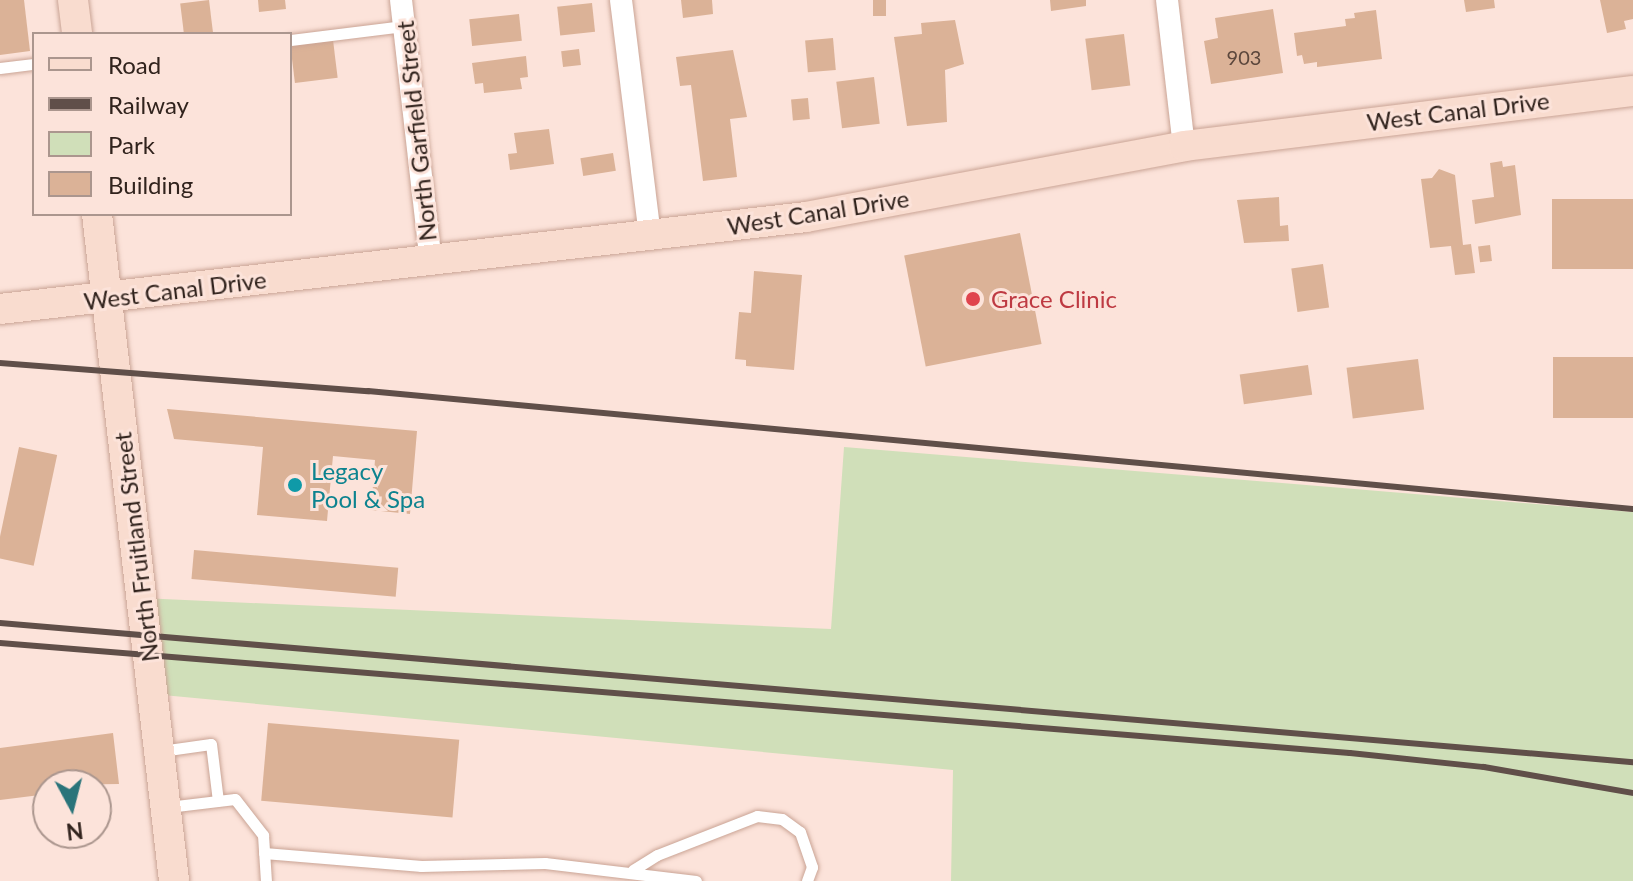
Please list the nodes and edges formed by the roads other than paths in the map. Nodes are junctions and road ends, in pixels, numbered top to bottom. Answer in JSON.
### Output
{"nodes":[{"id":1,"x":73,"y":0,"type":"edge"},
{"id":2,"x":401,"y":0,"type":"edge"},
{"id":3,"x":621,"y":0,"type":"edge"},
{"id":4,"x":1167,"y":0,"type":"edge"},
{"id":5,"x":404,"y":26,"type":"junction"},
{"id":6,"x":77,"y":32,"type":"edge"},
{"id":7,"x":292,"y":40,"type":"edge"},
{"id":8,"x":32,"y":64,"type":"edge"},
{"id":9,"x":0,"y":68,"type":"edge"},
{"id":10,"x":1633,"y":91,"type":"edge"},
{"id":11,"x":1184,"y":146,"type":"junction"},
{"id":12,"x":97,"y":216,"type":"edge"},
{"id":13,"x":650,"y":236,"type":"junction"},
{"id":14,"x":431,"y":262,"type":"junction"},
{"id":15,"x":107,"y":298,"type":"junction"},
{"id":16,"x":0,"y":309,"type":"edge"},
{"id":17,"x":159,"y":751,"type":"junction"},
{"id":18,"x":218,"y":801,"type":"junction"},
{"id":19,"x":165,"y":807,"type":"junction"},
{"id":20,"x":264,"y":853,"type":"junction"},
{"id":21,"x":633,"y":870,"type":"junction"},
{"id":22,"x":174,"y":881,"type":"edge"},
{"id":23,"x":266,"y":881,"type":"edge"},
{"id":24,"x":696,"y":881,"type":"edge"},
{"id":25,"x":807,"y":881,"type":"edge"}],
"edges":[{"from":1,"to":6,"type":"street"},
{"from":2,"to":5,"type":"street","name":"North Garfield Street"},
{"from":3,"to":13,"type":"street"},
{"from":4,"to":11,"type":"street"},
{"from":5,"to":7,"type":"lane"},
{"from":5,"to":14,"type":"street","name":"North Garfield Street"},
{"from":8,"to":9,"type":"lane"},
{"from":10,"to":11,"type":"street","name":"West Canal Drive"},
{"from":11,"to":13,"type":"street","name":"West Canal Drive"},
{"from":12,"to":15,"type":"street","name":"North Fruitland Street"},
{"from":13,"to":14,"type":"street","name":"West Canal Drive"},
{"from":14,"to":15,"type":"street","name":"West Canal Drive"},
{"from":15,"to":16,"type":"street","name":"West Canal Drive"},
{"from":15,"to":17,"type":"street","name":"North Fruitland Street"},
{"from":17,"to":18,"type":"lane"},
{"from":17,"to":19,"type":"street","name":"North Fruitland Street"},
{"from":18,"to":19,"type":"lane"},
{"from":18,"to":20,"type":"lane"},
{"from":19,"to":22,"type":"street","name":"North Fruitland Street"},
{"from":20,"to":21,"type":"lane"},
{"from":20,"to":23,"type":"lane"},
{"from":21,"to":24,"type":"lane"},
{"from":21,"to":25,"type":"lane"}]}
